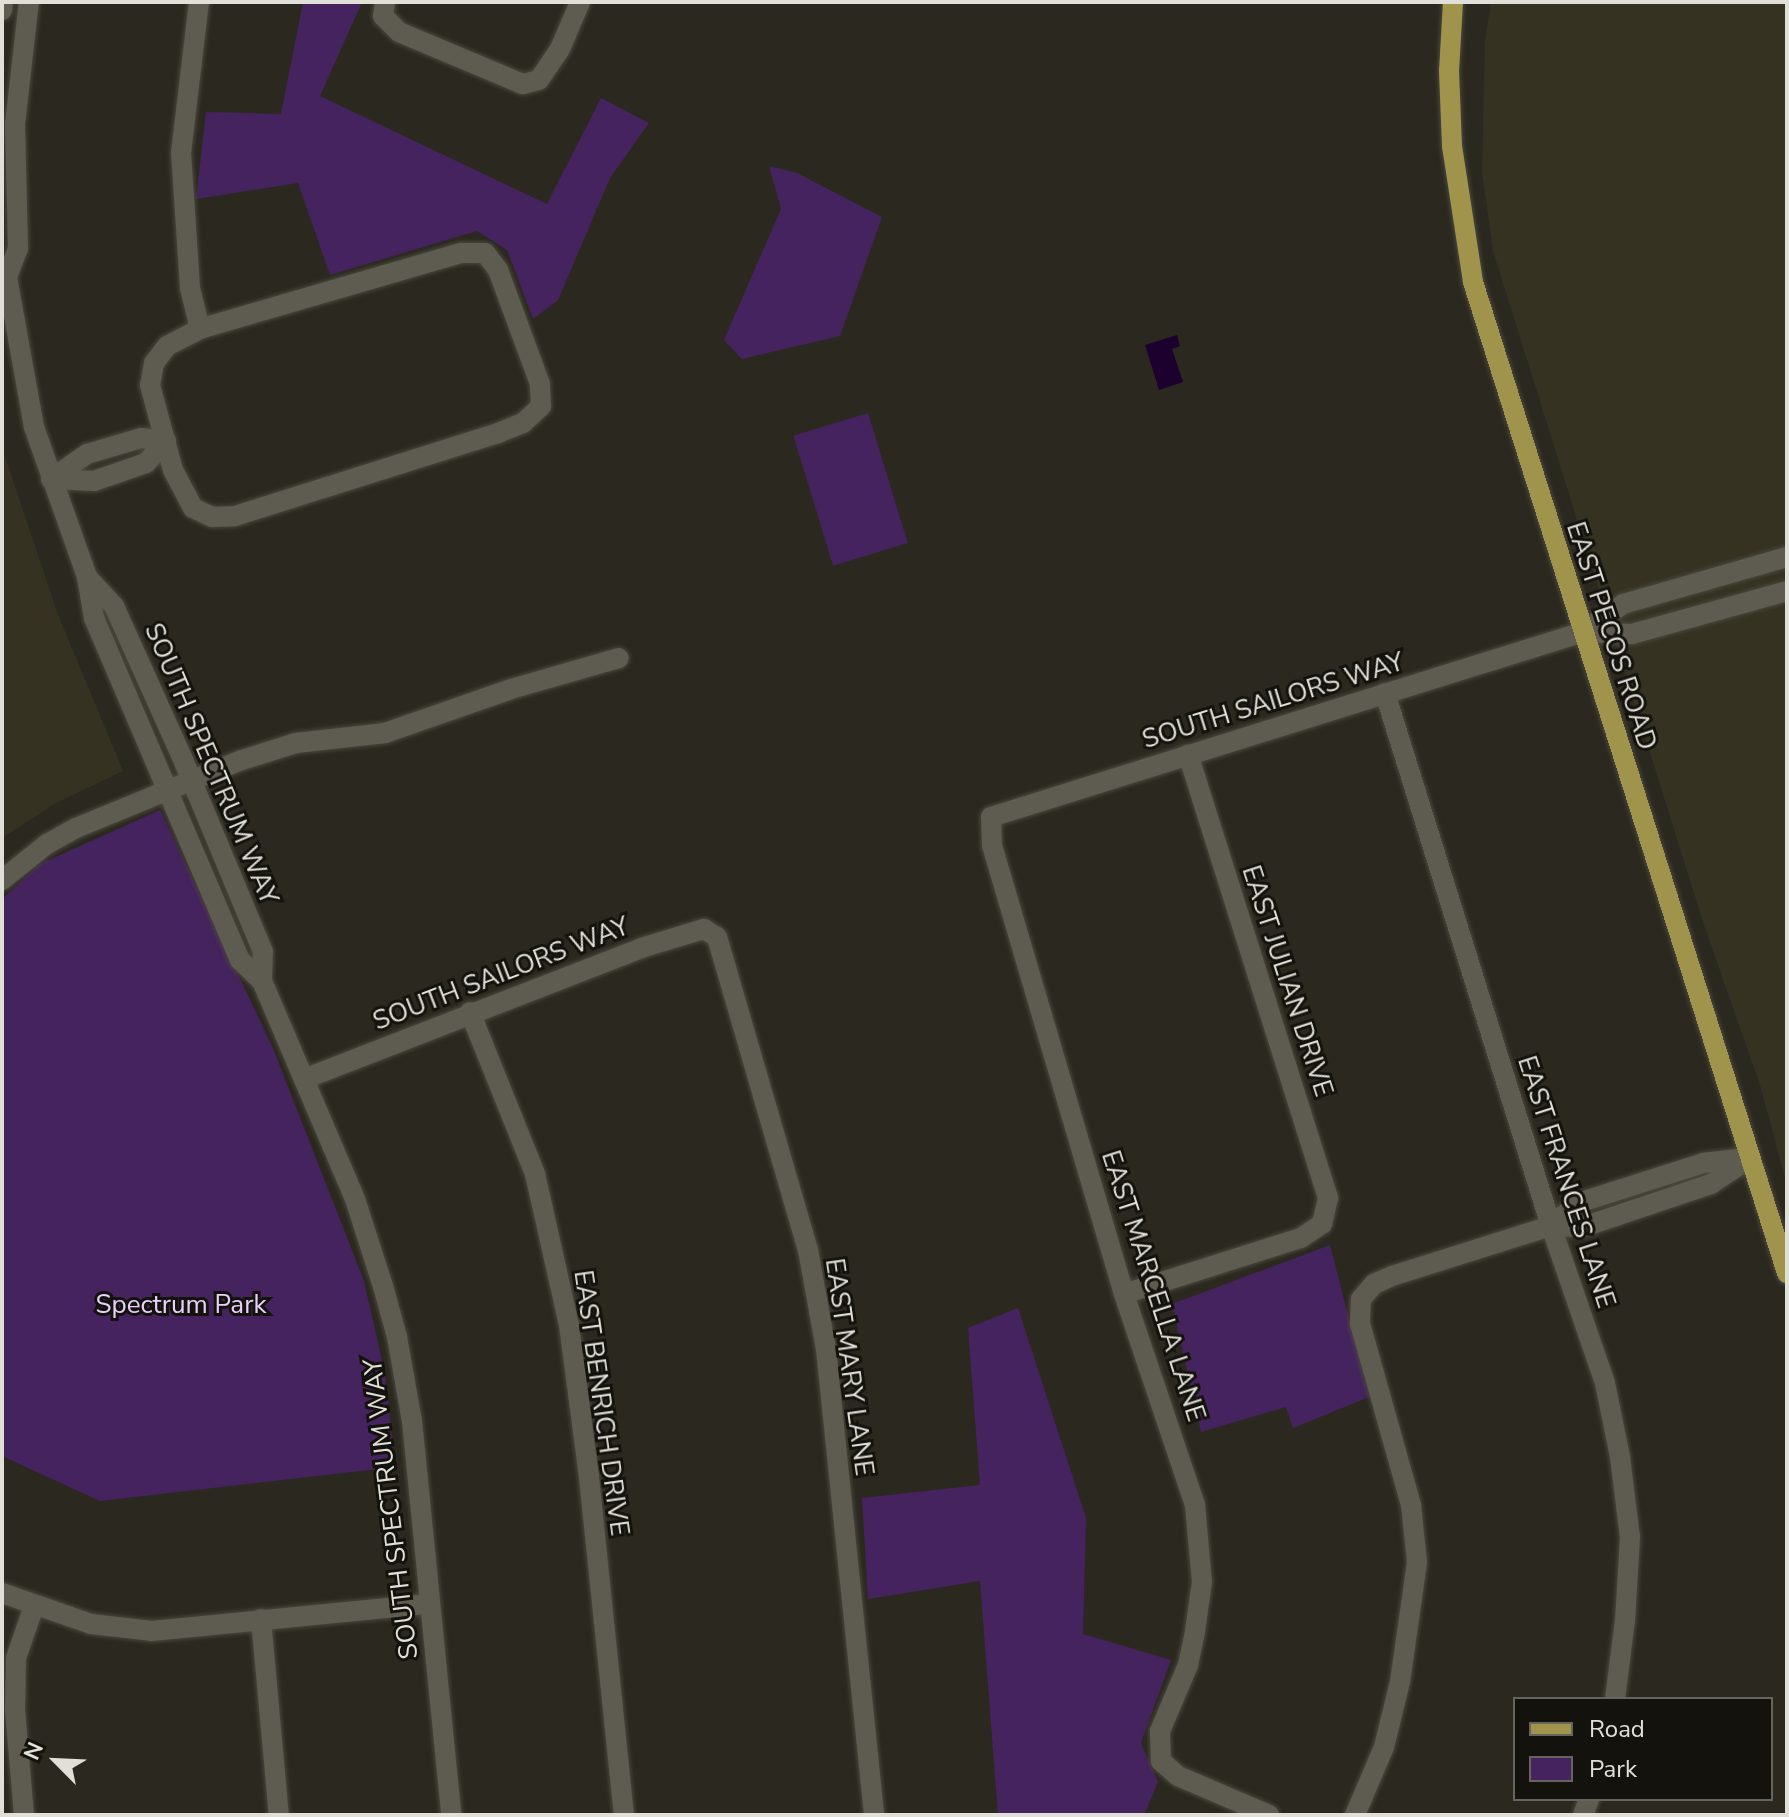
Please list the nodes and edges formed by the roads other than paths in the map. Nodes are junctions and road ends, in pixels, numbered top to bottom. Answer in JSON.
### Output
{"nodes":[{"id":1,"x":3,"y":2,"type":"edge"},
{"id":2,"x":29,"y":2,"type":"edge"},
{"id":3,"x":199,"y":2,"type":"edge"},
{"id":4,"x":580,"y":2,"type":"edge"},
{"id":5,"x":1453,"y":2,"type":"edge"},
{"id":6,"x":384,"y":9,"type":"edge"},
{"id":7,"x":2,"y":10,"type":"edge"},
{"id":8,"x":12,"y":68,"type":"edge"},
{"id":9,"x":4,"y":272,"type":"edge"},
{"id":10,"x":200,"y":329,"type":"junction"},
{"id":11,"x":166,"y":441,"type":"junction"},
{"id":12,"x":51,"y":479,"type":"junction"},
{"id":13,"x":1787,"y":557,"type":"edge"},
{"id":14,"x":1787,"y":591,"type":"edge"},
{"id":15,"x":1583,"y":632,"type":"junction"},
{"id":16,"x":619,"y":658,"type":"dead end"},
{"id":17,"x":1385,"y":693,"type":"junction"},
{"id":18,"x":1188,"y":755,"type":"junction"},
{"id":19,"x":178,"y":784,"type":"junction"},
{"id":20,"x":991,"y":829,"type":"joint"},
{"id":21,"x":2,"y":880,"type":"edge"},
{"id":22,"x":717,"y":937,"type":"joint"},
{"id":23,"x":470,"y":1012,"type":"junction"},
{"id":24,"x":304,"y":1079,"type":"junction"},
{"id":25,"x":1750,"y":1158,"type":"junction"},
{"id":26,"x":1551,"y":1226,"type":"junction"},
{"id":27,"x":1787,"y":1273,"type":"edge"},
{"id":28,"x":1124,"y":1294,"type":"junction"},
{"id":29,"x":2,"y":1593,"type":"edge"},
{"id":30,"x":429,"y":1604,"type":"junction"},
{"id":31,"x":34,"y":1606,"type":"junction"},
{"id":32,"x":261,"y":1619,"type":"junction"},
{"id":33,"x":1615,"y":1697,"type":"edge"},
{"id":34,"x":24,"y":1815,"type":"edge"},
{"id":35,"x":279,"y":1815,"type":"edge"},
{"id":36,"x":451,"y":1815,"type":"edge"},
{"id":37,"x":624,"y":1815,"type":"edge"},
{"id":38,"x":874,"y":1815,"type":"edge"},
{"id":39,"x":1269,"y":1815,"type":"edge"},
{"id":40,"x":1355,"y":1815,"type":"edge"}],
"edges":[{"from":1,"to":7,"type":"street"},
{"from":2,"to":8,"type":"street","name":"SOUTH SPECTRUM WAY"},
{"from":3,"to":10,"type":"street"},
{"from":4,"to":6,"type":"street"},
{"from":5,"to":15,"type":"main road","name":"EAST PECOS ROAD"},
{"from":8,"to":9,"type":"street","name":"SOUTH SPECTRUM WAY"},
{"from":9,"to":12,"type":"street","name":"SOUTH SPECTRUM WAY"},
{"from":10,"to":11,"type":"street"},
{"from":10,"to":11,"type":"street"},
{"from":11,"to":12,"type":"street"},
{"from":12,"to":19,"type":"street","name":"SOUTH SPECTRUM WAY"},
{"from":13,"to":15,"type":"street"},
{"from":14,"to":15,"type":"street"},
{"from":15,"to":17,"type":"street","name":"SOUTH SAILORS WAY"},
{"from":15,"to":25,"type":"main road","name":"EAST PECOS ROAD"},
{"from":16,"to":19,"type":"street"},
{"from":17,"to":18,"type":"street","name":"SOUTH SAILORS WAY"},
{"from":17,"to":26,"type":"street","name":"EAST FRANCES LANE"},
{"from":18,"to":20,"type":"street","name":"SOUTH SAILORS WAY"},
{"from":18,"to":28,"type":"street","name":"EAST JULIAN DRIVE"},
{"from":19,"to":21,"type":"street"},
{"from":19,"to":24,"type":"street","name":"SOUTH SPECTRUM WAY"},
{"from":20,"to":28,"type":"street","name":"EAST MARCELLA LANE"},
{"from":22,"to":23,"type":"street","name":"SOUTH SAILORS WAY"},
{"from":22,"to":38,"type":"street","name":"EAST MARY LANE"},
{"from":23,"to":24,"type":"street","name":"SOUTH SAILORS WAY"},
{"from":23,"to":37,"type":"street","name":"EAST BENRICH DRIVE"},
{"from":24,"to":30,"type":"street","name":"SOUTH SPECTRUM WAY"},
{"from":25,"to":26,"type":"street"},
{"from":25,"to":27,"type":"main road","name":"EAST PECOS ROAD"},
{"from":26,"to":33,"type":"street","name":"EAST FRANCES LANE"},
{"from":26,"to":40,"type":"street"},
{"from":28,"to":39,"type":"street","name":"EAST MARCELLA LANE"},
{"from":29,"to":31,"type":"street"},
{"from":30,"to":32,"type":"street"},
{"from":30,"to":36,"type":"street","name":"SOUTH SPECTRUM WAY"},
{"from":31,"to":32,"type":"street"},
{"from":31,"to":34,"type":"street"},
{"from":32,"to":35,"type":"street"}]}
